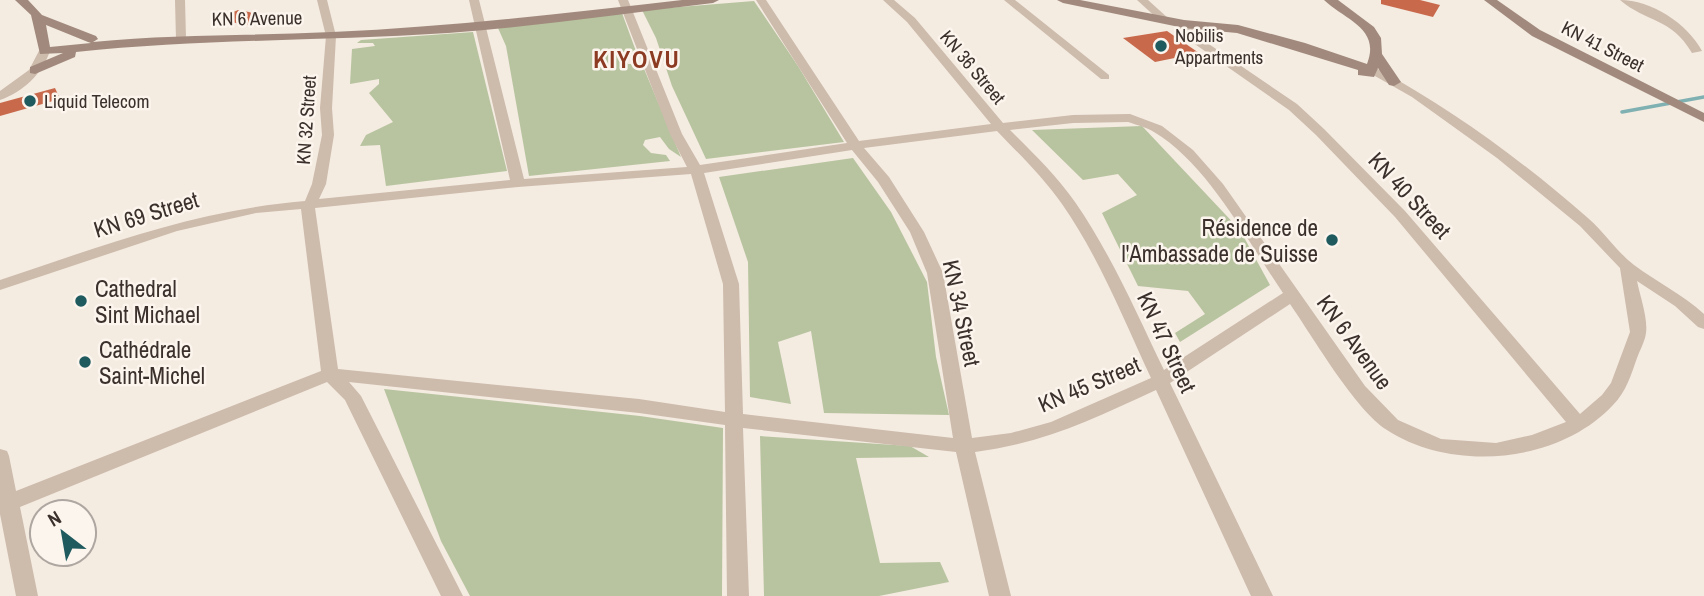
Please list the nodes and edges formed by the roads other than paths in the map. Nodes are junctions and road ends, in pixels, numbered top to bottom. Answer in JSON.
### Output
{"nodes":[{"id":1,"x":21,"y":0,"type":"edge"},
{"id":2,"x":180,"y":0,"type":"edge"},
{"id":3,"x":322,"y":0,"type":"edge"},
{"id":4,"x":474,"y":0,"type":"edge"},
{"id":5,"x":713,"y":0,"type":"edge"},
{"id":6,"x":761,"y":0,"type":"edge"},
{"id":7,"x":888,"y":0,"type":"edge"},
{"id":8,"x":1009,"y":0,"type":"edge"},
{"id":9,"x":1063,"y":0,"type":"edge"},
{"id":10,"x":1142,"y":0,"type":"edge"},
{"id":11,"x":1330,"y":0,"type":"edge"},
{"id":12,"x":1490,"y":0,"type":"edge"},
{"id":13,"x":1625,"y":0,"type":"edge"},
{"id":14,"x":625,"y":4,"type":"edge"},
{"id":15,"x":40,"y":19,"type":"junction"},
{"id":16,"x":1164,"y":19,"type":"junction"},
{"id":17,"x":1184,"y":24,"type":"junction"},
{"id":18,"x":480,"y":27,"type":"junction"},
{"id":19,"x":1217,"y":27,"type":"junction"},
{"id":20,"x":331,"y":36,"type":"junction"},
{"id":21,"x":181,"y":38,"type":"junction"},
{"id":22,"x":97,"y":43,"type":"junction"},
{"id":23,"x":44,"y":47,"type":"junction"},
{"id":24,"x":1696,"y":51,"type":"dead end"},
{"id":25,"x":1373,"y":54,"type":"junction"},
{"id":26,"x":1339,"y":59,"type":"junction"},
{"id":27,"x":35,"y":70,"type":"junction"},
{"id":28,"x":1366,"y":71,"type":"junction"},
{"id":29,"x":1105,"y":77,"type":"dead end"},
{"id":30,"x":1394,"y":82,"type":"junction"},
{"id":31,"x":0,"y":96,"type":"edge"},
{"id":32,"x":1429,"y":103,"type":"junction"},
{"id":33,"x":1704,"y":118,"type":"edge"},
{"id":34,"x":1000,"y":127,"type":"junction"},
{"id":35,"x":857,"y":148,"type":"junction"},
{"id":36,"x":696,"y":170,"type":"junction"},
{"id":37,"x":518,"y":183,"type":"junction"},
{"id":38,"x":309,"y":204,"type":"junction"},
{"id":39,"x":1627,"y":267,"type":"junction"},
{"id":40,"x":0,"y":285,"type":"edge"},
{"id":41,"x":1293,"y":295,"type":"junction"},
{"id":42,"x":1704,"y":323,"type":"edge"},
{"id":43,"x":330,"y":374,"type":"junction"},
{"id":44,"x":1159,"y":382,"type":"junction"},
{"id":45,"x":735,"y":420,"type":"junction"},
{"id":46,"x":1579,"y":425,"type":"junction"},
{"id":47,"x":964,"y":446,"type":"junction"},
{"id":48,"x":0,"y":456,"type":"edge"},
{"id":49,"x":4,"y":504,"type":"edge"},
{"id":50,"x":27,"y":596,"type":"edge"},
{"id":51,"x":452,"y":596,"type":"edge"},
{"id":52,"x":738,"y":596,"type":"edge"},
{"id":53,"x":1000,"y":596,"type":"edge"},
{"id":54,"x":1262,"y":596,"type":"edge"}],
"edges":[{"from":1,"to":15,"type":"main road"},
{"from":2,"to":21,"type":"street"},
{"from":3,"to":20,"type":"street","name":"KN 32 Street"},
{"from":4,"to":18,"type":"street"},
{"from":5,"to":14,"type":"main road","name":"KN 6 Avenue"},
{"from":6,"to":35,"type":"street","name":"KN 34 Street"},
{"from":7,"to":34,"type":"street","name":"KN 36 Street"},
{"from":8,"to":29,"type":"street"},
{"from":9,"to":16,"type":"main road"},
{"from":10,"to":16,"type":"street"},
{"from":11,"to":25,"type":"main road"},
{"from":12,"to":33,"type":"main road","name":"KN 41 Street"},
{"from":13,"to":24,"type":"street"},
{"from":14,"to":18,"type":"main road","name":"KN 6 Avenue"},
{"from":14,"to":36,"type":"street"},
{"from":15,"to":22,"type":"main road"},
{"from":15,"to":23,"type":"main road"},
{"from":16,"to":17,"type":"main road"},
{"from":17,"to":19,"type":"main road"},
{"from":17,"to":46,"type":"street","name":"KN 40 Street"},
{"from":18,"to":20,"type":"main road","name":"KN 6 Avenue"},
{"from":18,"to":37,"type":"street"},
{"from":19,"to":26,"type":"main road"},
{"from":19,"to":28,"type":"main road"},
{"from":20,"to":21,"type":"main road","name":"KN 6 Avenue"},
{"from":20,"to":38,"type":"street","name":"KN 32 Street"},
{"from":21,"to":22,"type":"main road","name":"KN 6 Avenue"},
{"from":22,"to":23,"type":"main road","name":"KN 6 Avenue"},
{"from":22,"to":27,"type":"main road"},
{"from":23,"to":27,"type":"street"},
{"from":25,"to":26,"type":"main road"},
{"from":25,"to":28,"type":"main road"},
{"from":25,"to":30,"type":"main road"},
{"from":26,"to":28,"type":"main road"},
{"from":27,"to":31,"type":"street"},
{"from":28,"to":30,"type":"street"},
{"from":28,"to":32,"type":"street"},
{"from":30,"to":32,"type":"street"},
{"from":32,"to":39,"type":"street"},
{"from":34,"to":35,"type":"street","name":"KN 6 Avenue"},
{"from":34,"to":41,"type":"street","name":"KN 6 Avenue"},
{"from":34,"to":44,"type":"street","name":"KN 47 Street"},
{"from":35,"to":36,"type":"street","name":"KN 6 Avenue"},
{"from":35,"to":47,"type":"street","name":"KN 34 Street"},
{"from":36,"to":37,"type":"street","name":"KN 6 Avenue"},
{"from":36,"to":45,"type":"street"},
{"from":37,"to":38,"type":"street","name":"KN 69 Street"},
{"from":38,"to":40,"type":"street","name":"KN 69 Street"},
{"from":38,"to":43,"type":"street"},
{"from":39,"to":42,"type":"street"},
{"from":39,"to":46,"type":"street","name":"KN 6 Avenue"},
{"from":41,"to":44,"type":"street","name":"KN 45 Street"},
{"from":41,"to":46,"type":"street","name":"KN 6 Avenue"},
{"from":43,"to":45,"type":"street","name":"KN 45 Street"},
{"from":43,"to":49,"type":"street"},
{"from":43,"to":51,"type":"street"},
{"from":44,"to":47,"type":"street","name":"KN 45 Street"},
{"from":44,"to":54,"type":"street","name":"KN 47 Street"},
{"from":45,"to":47,"type":"street","name":"KN 45 Street"},
{"from":45,"to":52,"type":"street"},
{"from":47,"to":53,"type":"street","name":"KN 34 Street"},
{"from":48,"to":49,"type":"street"},
{"from":49,"to":50,"type":"street"}]}
